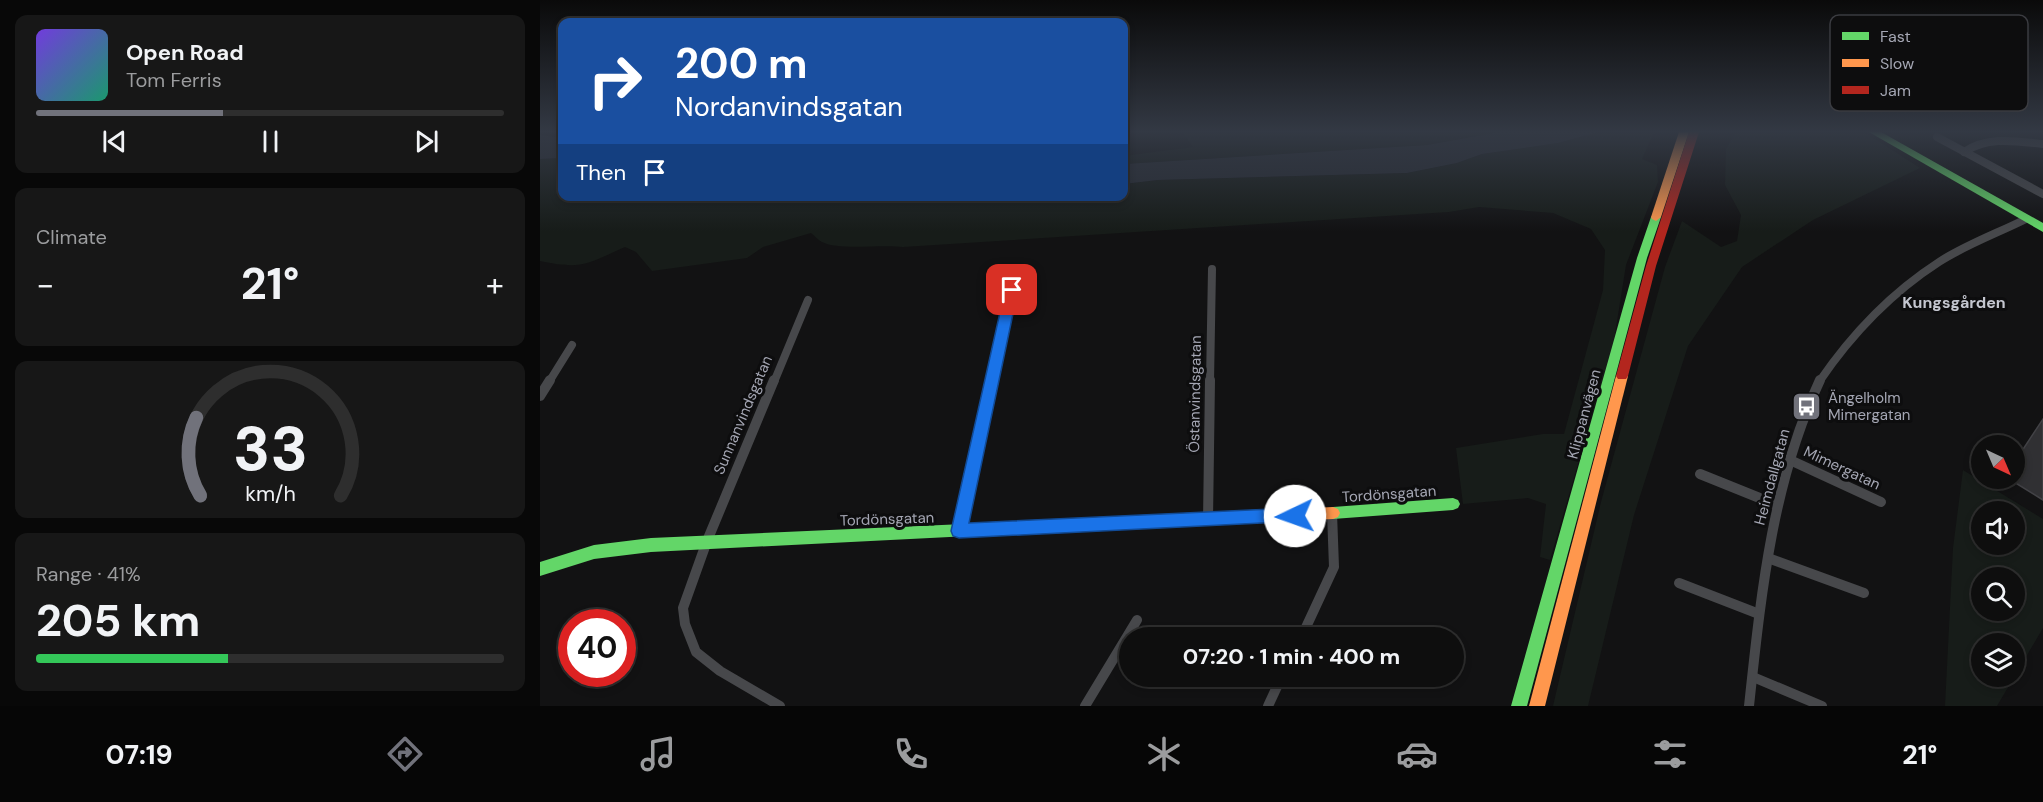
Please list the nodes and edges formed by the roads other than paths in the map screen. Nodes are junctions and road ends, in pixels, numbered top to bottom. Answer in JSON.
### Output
{"nodes":[{"id":1,"x":1673,"y":165,"type":"edge"},
{"id":2,"x":1683,"y":165,"type":"edge"},
{"id":3,"x":1932,"y":165,"type":"edge"},
{"id":4,"x":1988,"y":165,"type":"edge"},
{"id":5,"x":2043,"y":194,"type":"edge"},
{"id":6,"x":2026,"y":219,"type":"junction"},
{"id":7,"x":2043,"y":228,"type":"edge"},
{"id":8,"x":1212,"y":269,"type":"dead end"},
{"id":9,"x":1012,"y":290,"type":"dead end"},
{"id":10,"x":808,"y":300,"type":"dead end"},
{"id":11,"x":572,"y":345,"type":"dead end"},
{"id":12,"x":540,"y":396,"type":"edge"},
{"id":13,"x":1790,"y":460,"type":"junction"},
{"id":14,"x":1700,"y":474,"type":"dead end"},
{"id":15,"x":1881,"y":502,"type":"dead end"},
{"id":16,"x":1453,"y":504,"type":"dead end"},
{"id":17,"x":1777,"y":505,"type":"junction"},
{"id":18,"x":1332,"y":513,"type":"junction"},
{"id":19,"x":1208,"y":520,"type":"junction"},
{"id":20,"x":959,"y":531,"type":"junction"},
{"id":21,"x":707,"y":541,"type":"junction"},
{"id":22,"x":1768,"y":558,"type":"junction"},
{"id":23,"x":540,"y":569,"type":"edge"},
{"id":24,"x":1679,"y":583,"type":"dead end"},
{"id":25,"x":1864,"y":593,"type":"dead end"},
{"id":26,"x":1759,"y":614,"type":"junction"},
{"id":27,"x":1137,"y":620,"type":"dead end"},
{"id":28,"x":1306,"y":627,"type":"edge"},
{"id":29,"x":1753,"y":677,"type":"junction"},
{"id":30,"x":1277,"y":687,"type":"edge"},
{"id":31,"x":780,"y":706,"type":"edge"},
{"id":32,"x":1084,"y":706,"type":"edge"},
{"id":33,"x":1268,"y":706,"type":"edge"},
{"id":34,"x":1519,"y":706,"type":"edge"},
{"id":35,"x":1537,"y":706,"type":"edge"},
{"id":36,"x":1749,"y":706,"type":"edge"},
{"id":37,"x":1822,"y":706,"type":"edge"}],
"edges":[{"from":1,"to":34,"type":"main road","name":"Klippanvägen"},
{"from":2,"to":35,"type":"main road","name":"Klippanvägen"},
{"from":3,"to":6,"type":"main road"},
{"from":4,"to":5,"type":"street"},
{"from":6,"to":7,"type":"main road"},
{"from":6,"to":13,"type":"street","name":"Heimdallgatan"},
{"from":8,"to":19,"type":"street","name":"Östanvindsgatan"},
{"from":9,"to":20,"type":"street"},
{"from":10,"to":21,"type":"street","name":"Sunnanvindsgatan"},
{"from":11,"to":12,"type":"street"},
{"from":13,"to":15,"type":"street","name":"Mimergatan"},
{"from":13,"to":17,"type":"street","name":"Heimdallgatan"},
{"from":14,"to":17,"type":"street"},
{"from":16,"to":18,"type":"main road","name":"Tordönsgatan"},
{"from":17,"to":22,"type":"street","name":"Heimdallgatan"},
{"from":18,"to":19,"type":"main road","name":"Tordönsgatan"},
{"from":18,"to":28,"type":"street"},
{"from":19,"to":20,"type":"main road","name":"Tordönsgatan"},
{"from":20,"to":21,"type":"main road","name":"Tordönsgatan"},
{"from":21,"to":23,"type":"main road","name":"Tordönsgatan"},
{"from":21,"to":31,"type":"street","name":"Sunnanvindsgatan"},
{"from":22,"to":25,"type":"street"},
{"from":22,"to":26,"type":"street","name":"Heimdallgatan"},
{"from":24,"to":26,"type":"street"},
{"from":26,"to":29,"type":"street","name":"Heimdallgatan"},
{"from":27,"to":32,"type":"street"},
{"from":29,"to":36,"type":"street","name":"Heimdallgatan"},
{"from":29,"to":37,"type":"street"},
{"from":30,"to":33,"type":"street"}]}
